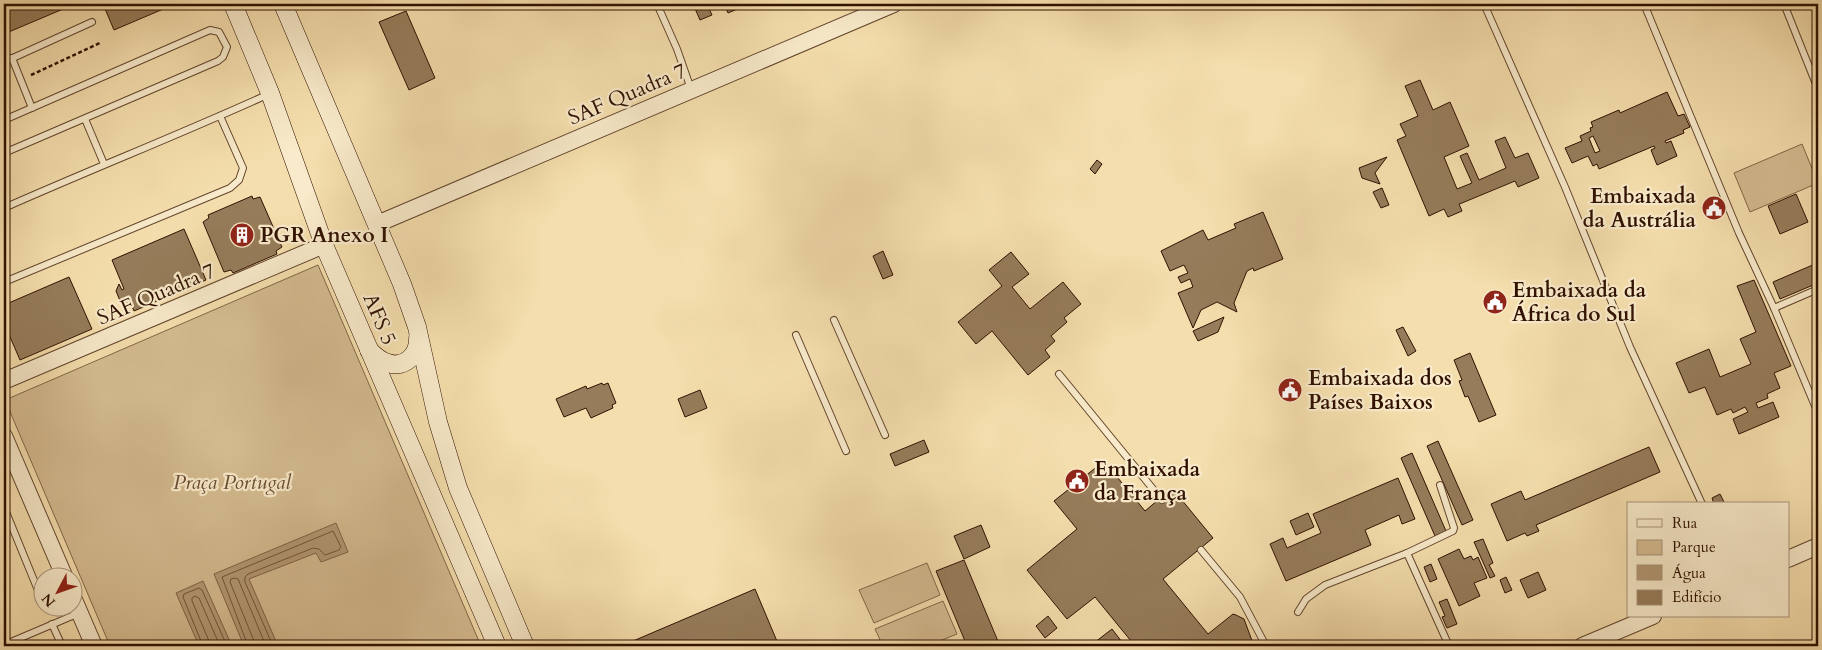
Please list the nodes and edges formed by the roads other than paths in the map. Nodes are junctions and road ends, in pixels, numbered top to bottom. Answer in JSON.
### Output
{"nodes":[{"id":1,"x":232,"y":4,"type":"edge"},
{"id":2,"x":283,"y":4,"type":"edge"},
{"id":3,"x":657,"y":4,"type":"edge"},
{"id":4,"x":894,"y":4,"type":"edge"},
{"id":5,"x":1484,"y":4,"type":"edge"},
{"id":6,"x":1644,"y":4,"type":"edge"},
{"id":7,"x":1784,"y":4,"type":"edge"},
{"id":8,"x":92,"y":22,"type":"dead end"},
{"id":9,"x":12,"y":58,"type":"junction"},
{"id":10,"x":4,"y":62,"type":"edge"},
{"id":11,"x":691,"y":89,"type":"junction"},
{"id":12,"x":1818,"y":89,"type":"edge"},
{"id":13,"x":270,"y":93,"type":"junction"},
{"id":14,"x":32,"y":108,"type":"junction"},
{"id":15,"x":220,"y":116,"type":"junction"},
{"id":16,"x":85,"y":118,"type":"junction"},
{"id":17,"x":4,"y":120,"type":"edge"},
{"id":18,"x":4,"y":153,"type":"edge"},
{"id":19,"x":104,"y":164,"type":"junction"},
{"id":20,"x":4,"y":208,"type":"edge"},
{"id":21,"x":377,"y":224,"type":"junction"},
{"id":22,"x":324,"y":245,"type":"junction"},
{"id":23,"x":4,"y":280,"type":"edge"},
{"id":24,"x":1818,"y":289,"type":"edge"},
{"id":25,"x":1774,"y":308,"type":"junction"},
{"id":26,"x":834,"y":320,"type":"dead end"},
{"id":27,"x":417,"y":327,"type":"junction"},
{"id":28,"x":796,"y":335,"type":"dead end"},
{"id":29,"x":368,"y":349,"type":"junction"},
{"id":30,"x":1059,"y":374,"type":"dead end"},
{"id":31,"x":4,"y":381,"type":"edge"},
{"id":32,"x":1818,"y":413,"type":"edge"},
{"id":33,"x":885,"y":435,"type":"dead end"},
{"id":34,"x":4,"y":436,"type":"edge"},
{"id":35,"x":846,"y":451,"type":"dead end"},
{"id":36,"x":1440,"y":485,"type":"dead end"},
{"id":37,"x":1162,"y":500,"type":"dead end"},
{"id":38,"x":1701,"y":502,"type":"edge"},
{"id":39,"x":4,"y":508,"type":"edge"},
{"id":40,"x":1818,"y":546,"type":"edge"},
{"id":41,"x":1202,"y":550,"type":"dead end"},
{"id":42,"x":1407,"y":553,"type":"junction"},
{"id":43,"x":1790,"y":558,"type":"edge"},
{"id":44,"x":61,"y":568,"type":"edge"},
{"id":45,"x":32,"y":576,"type":"edge"},
{"id":46,"x":1298,"y":612,"type":"dead end"},
{"id":47,"x":82,"y":617,"type":"edge"},
{"id":48,"x":66,"y":618,"type":"edge"},
{"id":49,"x":1648,"y":618,"type":"edge"},
{"id":50,"x":52,"y":624,"type":"junction"},
{"id":51,"x":4,"y":645,"type":"edge"},
{"id":52,"x":62,"y":646,"type":"edge"},
{"id":53,"x":94,"y":646,"type":"edge"},
{"id":54,"x":497,"y":646,"type":"edge"},
{"id":55,"x":525,"y":646,"type":"edge"},
{"id":56,"x":1266,"y":646,"type":"edge"},
{"id":57,"x":1449,"y":646,"type":"edge"},
{"id":58,"x":1582,"y":646,"type":"edge"}],
"edges":[{"from":1,"to":13,"type":"main road","name":"AFS 5"},
{"from":2,"to":21,"type":"main road","name":"AFS 5"},
{"from":3,"to":11,"type":"lane"},
{"from":4,"to":11,"type":"street","name":"SAF Quadra 7"},
{"from":5,"to":38,"type":"lane"},
{"from":6,"to":25,"type":"lane"},
{"from":7,"to":12,"type":"lane"},
{"from":8,"to":9,"type":"lane"},
{"from":9,"to":10,"type":"lane"},
{"from":9,"to":14,"type":"lane"},
{"from":11,"to":21,"type":"street","name":"SAF Quadra 7"},
{"from":13,"to":15,"type":"lane"},
{"from":13,"to":22,"type":"main road","name":"AFS 5"},
{"from":14,"to":16,"type":"lane"},
{"from":14,"to":17,"type":"lane"},
{"from":15,"to":19,"type":"lane"},
{"from":15,"to":23,"type":"lane"},
{"from":16,"to":18,"type":"lane"},
{"from":16,"to":19,"type":"lane"},
{"from":19,"to":20,"type":"lane"},
{"from":21,"to":27,"type":"main road","name":"AFS 5"},
{"from":22,"to":29,"type":"main road","name":"AFS 5"},
{"from":22,"to":31,"type":"street","name":"SAF Quadra 7"},
{"from":24,"to":25,"type":"lane"},
{"from":25,"to":32,"type":"lane"},
{"from":26,"to":33,"type":"lane"},
{"from":27,"to":29,"type":"main road"},
{"from":27,"to":55,"type":"main road","name":"AFS 5"},
{"from":28,"to":35,"type":"lane"},
{"from":29,"to":54,"type":"main road","name":"AFS 5"},
{"from":30,"to":37,"type":"lane"},
{"from":34,"to":44,"type":"street"},
{"from":36,"to":42,"type":"lane"},
{"from":39,"to":45,"type":"lane"},
{"from":40,"to":43,"type":"street"},
{"from":41,"to":56,"type":"lane"},
{"from":42,"to":46,"type":"lane"},
{"from":42,"to":57,"type":"lane"},
{"from":47,"to":53,"type":"street"},
{"from":48,"to":50,"type":"lane"},
{"from":49,"to":58,"type":"street"},
{"from":50,"to":51,"type":"lane"},
{"from":50,"to":52,"type":"lane"}]}
